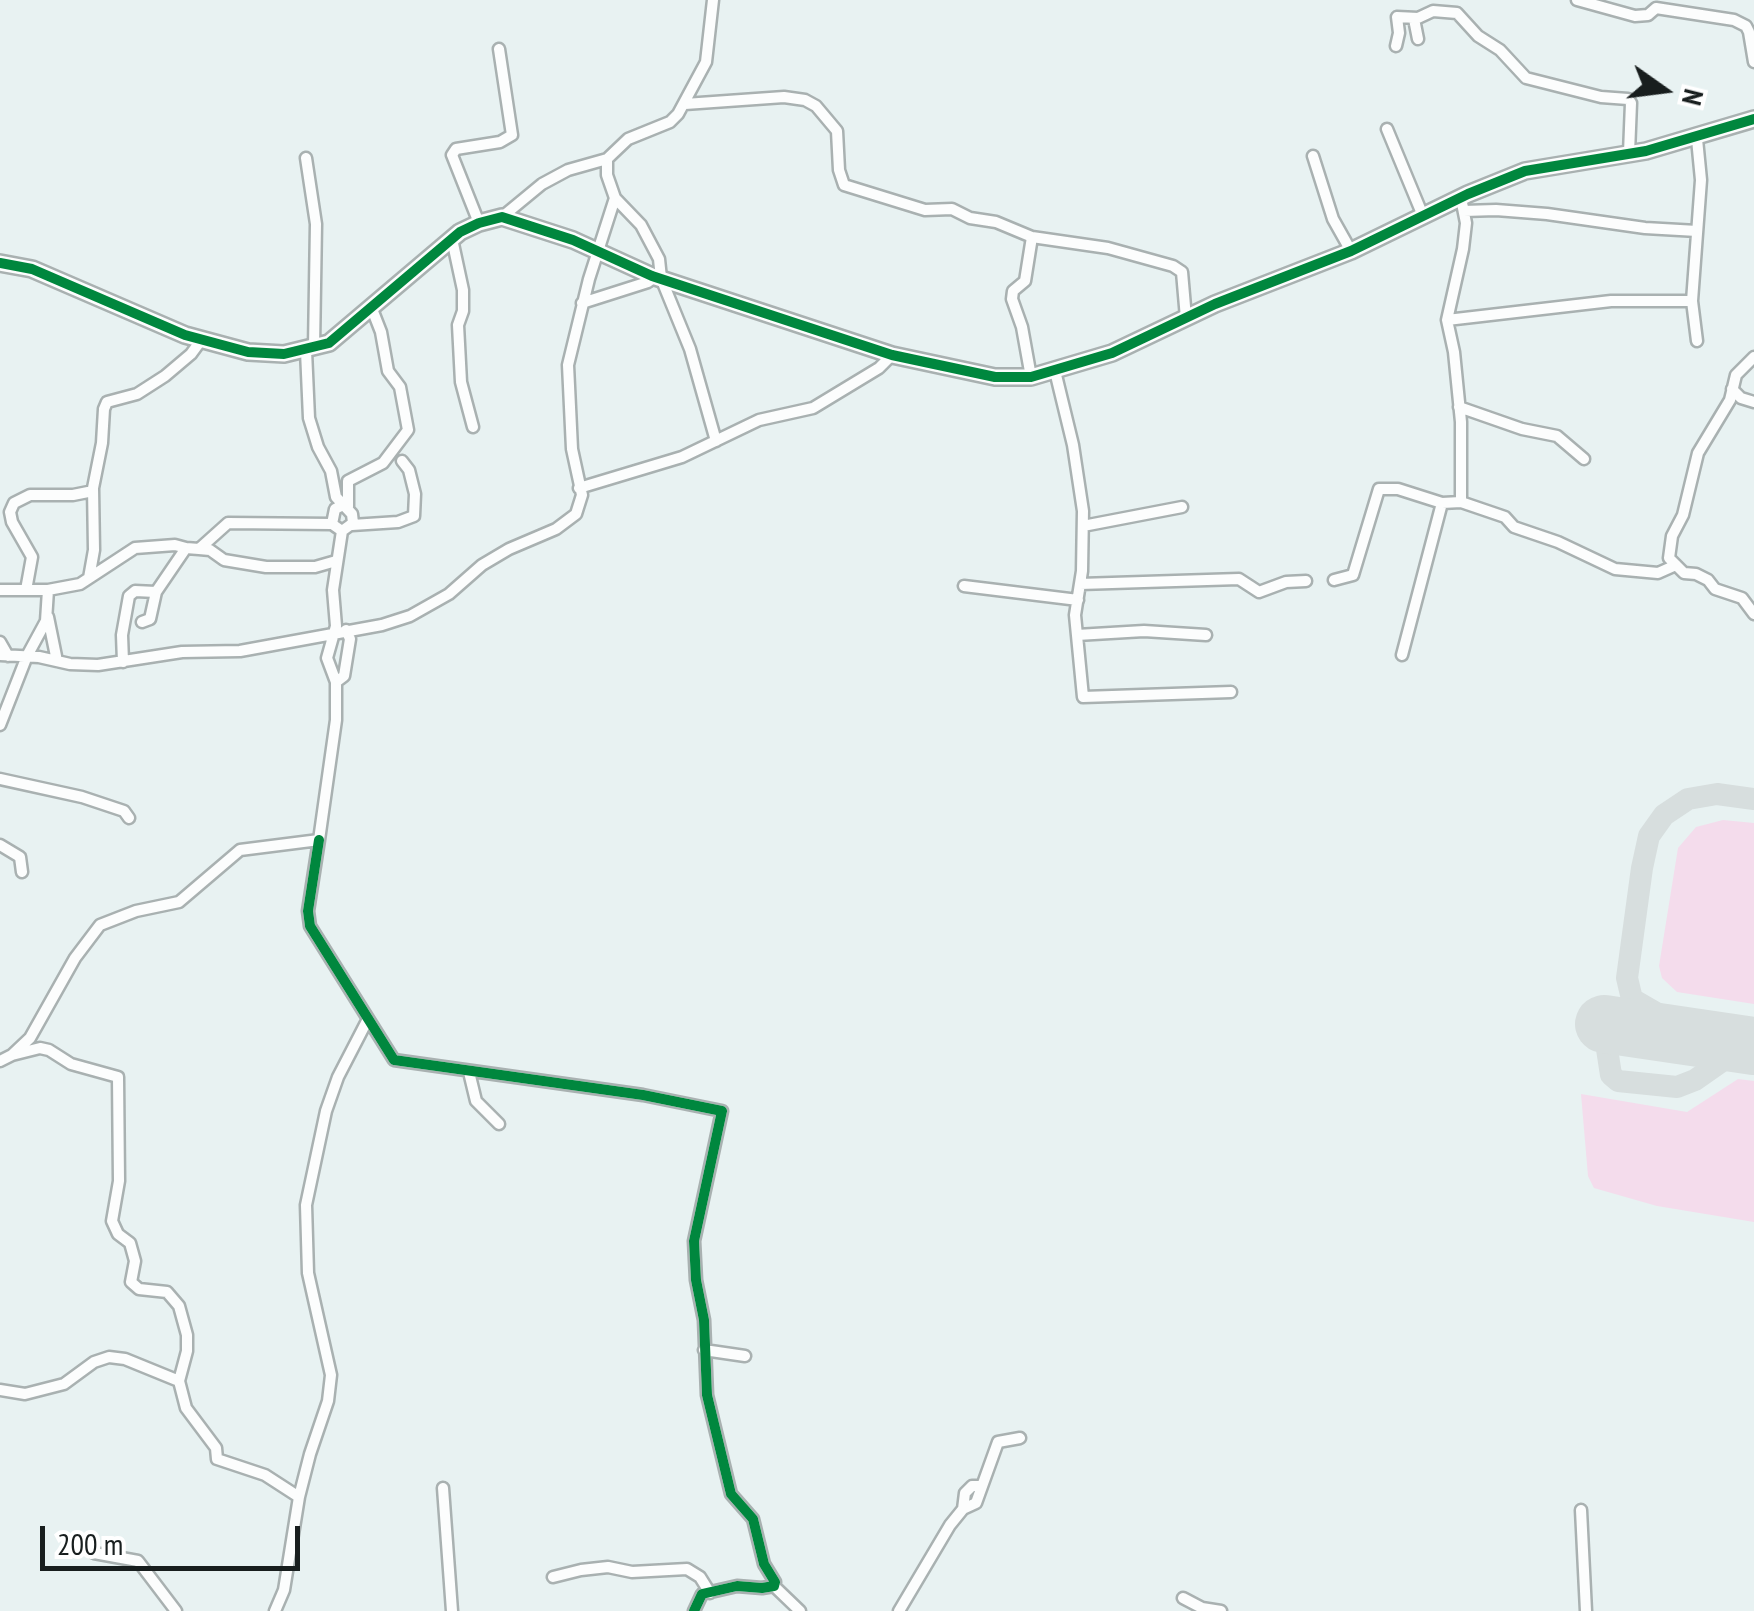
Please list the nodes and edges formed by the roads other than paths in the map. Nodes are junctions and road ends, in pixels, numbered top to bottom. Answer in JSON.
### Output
{"nodes":[{"id":1,"x":713,"y":0,"type":"edge"},
{"id":2,"x":1576,"y":0,"type":"edge"},
{"id":3,"x":1605,"y":4,"type":"edge"},
{"id":4,"x":1625,"y":6,"type":"edge"},
{"id":5,"x":1414,"y":19,"type":"junction"},
{"id":6,"x":1418,"y":39,"type":"dead end"},
{"id":7,"x":1396,"y":46,"type":"dead end"},
{"id":8,"x":499,"y":49,"type":"dead end"},
{"id":9,"x":1754,"y":62,"type":"edge"},
{"id":10,"x":685,"y":104,"type":"junction"},
{"id":11,"x":1754,"y":119,"type":"edge"},
{"id":12,"x":1388,"y":129,"type":"dead end"},
{"id":13,"x":1696,"y":139,"type":"junction"},
{"id":14,"x":1628,"y":153,"type":"junction"},
{"id":15,"x":1313,"y":156,"type":"dead end"},
{"id":16,"x":306,"y":158,"type":"dead end"},
{"id":17,"x":607,"y":159,"type":"junction"},
{"id":18,"x":615,"y":198,"type":"junction"},
{"id":19,"x":1462,"y":204,"type":"junction"},
{"id":20,"x":502,"y":216,"type":"junction"},
{"id":21,"x":1423,"y":216,"type":"junction"},
{"id":22,"x":479,"y":222,"type":"junction"},
{"id":23,"x":1698,"y":231,"type":"junction"},
{"id":24,"x":1032,"y":237,"type":"junction"},
{"id":25,"x":452,"y":239,"type":"junction"},
{"id":26,"x":1351,"y":250,"type":"junction"},
{"id":27,"x":600,"y":252,"type":"junction"},
{"id":28,"x":0,"y":263,"type":"edge"},
{"id":29,"x":658,"y":278,"type":"junction"},
{"id":30,"x":1692,"y":301,"type":"junction"},
{"id":31,"x":582,"y":303,"type":"junction"},
{"id":32,"x":372,"y":310,"type":"junction"},
{"id":33,"x":1186,"y":318,"type":"junction"},
{"id":34,"x":1447,"y":320,"type":"junction"},
{"id":35,"x":202,"y":339,"type":"junction"},
{"id":36,"x":1697,"y":341,"type":"dead end"},
{"id":37,"x":310,"y":350,"type":"junction"},
{"id":38,"x":892,"y":354,"type":"junction"},
{"id":39,"x":1754,"y":357,"type":"edge"},
{"id":40,"x":1055,"y":372,"type":"junction"},
{"id":41,"x":1031,"y":377,"type":"junction"},
{"id":42,"x":1732,"y":389,"type":"junction"},
{"id":43,"x":1754,"y":402,"type":"edge"},
{"id":44,"x":1459,"y":408,"type":"junction"},
{"id":45,"x":473,"y":427,"type":"dead end"},
{"id":46,"x":716,"y":442,"type":"junction"},
{"id":47,"x":400,"y":445,"type":"junction"},
{"id":48,"x":388,"y":459,"type":"junction"},
{"id":49,"x":1584,"y":460,"type":"dead end"},
{"id":50,"x":402,"y":461,"type":"junction"},
{"id":51,"x":580,"y":488,"type":"junction"},
{"id":52,"x":93,"y":491,"type":"junction"},
{"id":53,"x":1462,"y":502,"type":"junction"},
{"id":54,"x":1442,"y":503,"type":"junction"},
{"id":55,"x":344,"y":507,"type":"junction"},
{"id":56,"x":1182,"y":507,"type":"dead end"},
{"id":57,"x":1083,"y":526,"type":"junction"},
{"id":58,"x":342,"y":527,"type":"junction"},
{"id":59,"x":192,"y":549,"type":"junction"},
{"id":60,"x":336,"y":561,"type":"junction"},
{"id":61,"x":1676,"y":565,"type":"junction"},
{"id":62,"x":89,"y":578,"type":"junction"},
{"id":63,"x":1334,"y":580,"type":"dead end"},
{"id":64,"x":1306,"y":581,"type":"dead end"},
{"id":65,"x":1080,"y":584,"type":"junction"},
{"id":66,"x":964,"y":586,"type":"dead end"},
{"id":67,"x":0,"y":590,"type":"edge"},
{"id":68,"x":26,"y":590,"type":"junction"},
{"id":69,"x":48,"y":590,"type":"junction"},
{"id":70,"x":156,"y":592,"type":"junction"},
{"id":71,"x":1078,"y":600,"type":"junction"},
{"id":72,"x":47,"y":611,"type":"junction"},
{"id":73,"x":1754,"y":614,"type":"edge"},
{"id":74,"x":142,"y":622,"type":"dead end"},
{"id":75,"x":346,"y":630,"type":"junction"},
{"id":76,"x":332,"y":633,"type":"junction"},
{"id":77,"x":1078,"y":635,"type":"junction"},
{"id":78,"x":1206,"y":635,"type":"dead end"},
{"id":79,"x":0,"y":642,"type":"edge"},
{"id":80,"x":4,"y":655,"type":"edge"},
{"id":81,"x":1402,"y":655,"type":"dead end"},
{"id":82,"x":27,"y":656,"type":"junction"},
{"id":83,"x":57,"y":661,"type":"junction"},
{"id":84,"x":123,"y":662,"type":"junction"},
{"id":85,"x":336,"y":682,"type":"junction"},
{"id":86,"x":1231,"y":692,"type":"dead end"},
{"id":87,"x":0,"y":725,"type":"edge"},
{"id":88,"x":0,"y":779,"type":"edge"},
{"id":89,"x":129,"y":818,"type":"dead end"},
{"id":90,"x":319,"y":840,"type":"junction"},
{"id":91,"x":0,"y":846,"type":"edge"},
{"id":92,"x":22,"y":872,"type":"dead end"},
{"id":93,"x":368,"y":1019,"type":"junction"},
{"id":94,"x":12,"y":1055,"type":"junction"},
{"id":95,"x":0,"y":1061,"type":"edge"},
{"id":96,"x":469,"y":1072,"type":"junction"},
{"id":97,"x":499,"y":1124,"type":"dead end"},
{"id":98,"x":704,"y":1350,"type":"junction"},
{"id":99,"x":746,"y":1356,"type":"dead end"},
{"id":100,"x":179,"y":1381,"type":"junction"},
{"id":101,"x":0,"y":1390,"type":"edge"},
{"id":102,"x":1020,"y":1438,"type":"dead end"},
{"id":103,"x":443,"y":1488,"type":"dead end"},
{"id":104,"x":300,"y":1498,"type":"junction"},
{"id":105,"x":1581,"y":1510,"type":"dead end"},
{"id":106,"x":94,"y":1554,"type":"dead end"},
{"id":107,"x":553,"y":1577,"type":"dead end"},
{"id":108,"x":774,"y":1586,"type":"junction"},
{"id":109,"x":710,"y":1592,"type":"junction"},
{"id":110,"x":1184,"y":1598,"type":"dead end"},
{"id":111,"x":176,"y":1611,"type":"edge"},
{"id":112,"x":275,"y":1611,"type":"edge"},
{"id":113,"x":452,"y":1611,"type":"edge"},
{"id":114,"x":694,"y":1611,"type":"edge"},
{"id":115,"x":800,"y":1611,"type":"edge"},
{"id":116,"x":899,"y":1611,"type":"edge"},
{"id":117,"x":1221,"y":1611,"type":"edge"},
{"id":118,"x":1586,"y":1611,"type":"edge"}],
"edges":[{"from":1,"to":10,"type":"street"},
{"from":2,"to":3,"type":"street"},
{"from":3,"to":4,"type":"street"},
{"from":4,"to":9,"type":"street"},
{"from":5,"to":6,"type":"street"},
{"from":5,"to":7,"type":"street"},
{"from":5,"to":14,"type":"street"},
{"from":8,"to":22,"type":"street"},
{"from":10,"to":17,"type":"street"},
{"from":10,"to":24,"type":"street"},
{"from":11,"to":13,"type":"street"},
{"from":12,"to":21,"type":"street"},
{"from":13,"to":14,"type":"street"},
{"from":13,"to":23,"type":"street"},
{"from":14,"to":19,"type":"street"},
{"from":15,"to":26,"type":"street"},
{"from":16,"to":37,"type":"street"},
{"from":17,"to":18,"type":"street"},
{"from":17,"to":20,"type":"street"},
{"from":18,"to":27,"type":"street"},
{"from":18,"to":29,"type":"street"},
{"from":19,"to":21,"type":"street"},
{"from":19,"to":23,"type":"street"},
{"from":19,"to":34,"type":"street"},
{"from":20,"to":22,"type":"street"},
{"from":20,"to":27,"type":"street"},
{"from":21,"to":26,"type":"street"},
{"from":22,"to":25,"type":"street"},
{"from":23,"to":30,"type":"street"},
{"from":24,"to":33,"type":"street"},
{"from":24,"to":41,"type":"street"},
{"from":25,"to":32,"type":"street"},
{"from":25,"to":45,"type":"street"},
{"from":26,"to":33,"type":"street"},
{"from":27,"to":29,"type":"street"},
{"from":27,"to":31,"type":"street"},
{"from":28,"to":35,"type":"street"},
{"from":29,"to":31,"type":"street"},
{"from":29,"to":38,"type":"street"},
{"from":29,"to":46,"type":"street"},
{"from":30,"to":34,"type":"street"},
{"from":30,"to":36,"type":"street"},
{"from":31,"to":51,"type":"street"},
{"from":32,"to":37,"type":"street"},
{"from":32,"to":47,"type":"street"},
{"from":33,"to":40,"type":"street"},
{"from":34,"to":44,"type":"street"},
{"from":35,"to":37,"type":"street"},
{"from":35,"to":52,"type":"street"},
{"from":37,"to":55,"type":"street"},
{"from":38,"to":41,"type":"street"},
{"from":38,"to":46,"type":"street"},
{"from":39,"to":42,"type":"street"},
{"from":40,"to":41,"type":"street"},
{"from":40,"to":57,"type":"street"},
{"from":42,"to":43,"type":"street"},
{"from":42,"to":61,"type":"street"},
{"from":44,"to":49,"type":"street"},
{"from":44,"to":53,"type":"street"},
{"from":46,"to":51,"type":"street"},
{"from":47,"to":48,"type":"street"},
{"from":47,"to":50,"type":"street"},
{"from":48,"to":50,"type":"street"},
{"from":48,"to":55,"type":"street"},
{"from":50,"to":58,"type":"street"},
{"from":51,"to":75,"type":"street"},
{"from":52,"to":62,"type":"street"},
{"from":52,"to":68,"type":"street"},
{"from":53,"to":54,"type":"street"},
{"from":53,"to":61,"type":"street"},
{"from":54,"to":63,"type":"street"},
{"from":54,"to":81,"type":"street"},
{"from":55,"to":58,"type":"street"},
{"from":55,"to":58,"type":"street"},
{"from":56,"to":57,"type":"street"},
{"from":57,"to":65,"type":"street"},
{"from":58,"to":59,"type":"street"},
{"from":58,"to":60,"type":"street"},
{"from":59,"to":60,"type":"street"},
{"from":59,"to":62,"type":"street"},
{"from":59,"to":70,"type":"street"},
{"from":60,"to":76,"type":"street"},
{"from":61,"to":73,"type":"street"},
{"from":62,"to":69,"type":"street"},
{"from":64,"to":65,"type":"street"},
{"from":65,"to":71,"type":"street"},
{"from":66,"to":71,"type":"street"},
{"from":67,"to":68,"type":"street"},
{"from":68,"to":69,"type":"street"},
{"from":69,"to":72,"type":"street"},
{"from":70,"to":74,"type":"street"},
{"from":70,"to":84,"type":"street"},
{"from":71,"to":77,"type":"street"},
{"from":72,"to":82,"type":"street"},
{"from":72,"to":83,"type":"street"},
{"from":75,"to":76,"type":"street"},
{"from":75,"to":85,"type":"street"},
{"from":76,"to":84,"type":"street"},
{"from":76,"to":85,"type":"street"},
{"from":77,"to":78,"type":"street"},
{"from":77,"to":86,"type":"street"},
{"from":79,"to":80,"type":"street"},
{"from":80,"to":82,"type":"street"},
{"from":82,"to":83,"type":"street"},
{"from":82,"to":87,"type":"street"},
{"from":83,"to":84,"type":"street"},
{"from":85,"to":90,"type":"street"},
{"from":88,"to":89,"type":"street"},
{"from":90,"to":93,"type":"street"},
{"from":90,"to":94,"type":"street"},
{"from":91,"to":92,"type":"street"},
{"from":93,"to":96,"type":"street"},
{"from":93,"to":104,"type":"street"},
{"from":94,"to":95,"type":"street"},
{"from":94,"to":100,"type":"street"},
{"from":96,"to":97,"type":"street"},
{"from":96,"to":98,"type":"street"},
{"from":98,"to":99,"type":"street"},
{"from":98,"to":108,"type":"street"},
{"from":100,"to":101,"type":"street"},
{"from":100,"to":104,"type":"street"},
{"from":102,"to":116,"type":"street"},
{"from":103,"to":113,"type":"street"},
{"from":104,"to":112,"type":"street"},
{"from":105,"to":118,"type":"street"},
{"from":106,"to":111,"type":"street"},
{"from":107,"to":109,"type":"street"},
{"from":108,"to":109,"type":"street"},
{"from":108,"to":115,"type":"street"},
{"from":109,"to":114,"type":"street"},
{"from":110,"to":117,"type":"street"}]}
